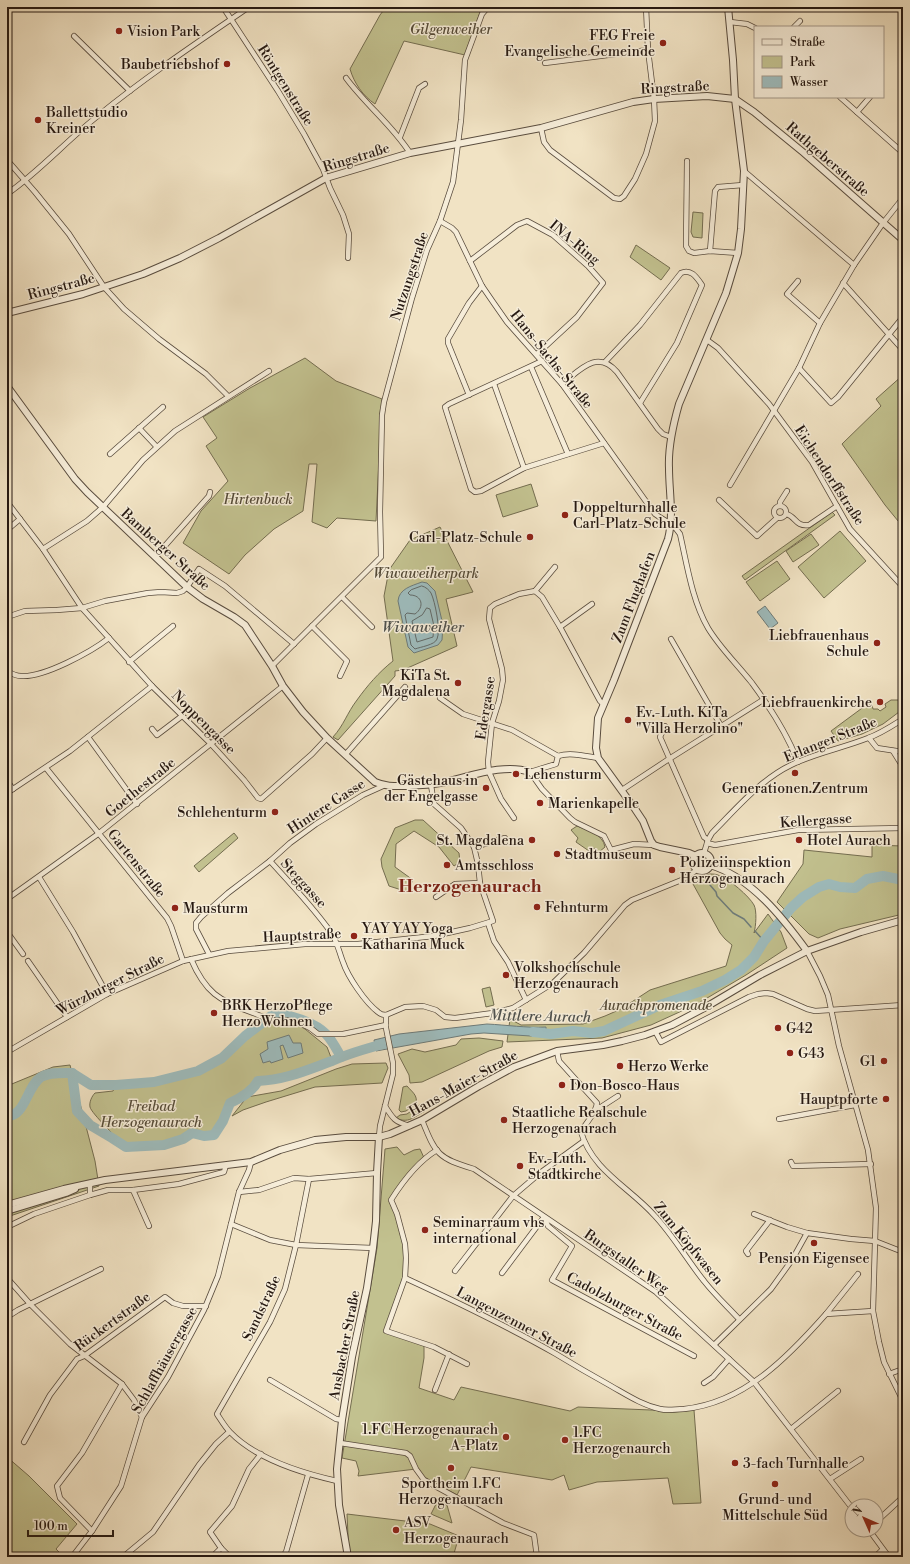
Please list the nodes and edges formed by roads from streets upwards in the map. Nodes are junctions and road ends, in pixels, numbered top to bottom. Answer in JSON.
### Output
{"nodes":[{"id":1,"x":223,"y":7,"type":"edge"},
{"id":2,"x":249,"y":7,"type":"edge"},
{"id":3,"x":488,"y":7,"type":"edge"},
{"id":4,"x":646,"y":7,"type":"edge"},
{"id":5,"x":728,"y":7,"type":"edge"},
{"id":6,"x":231,"y":19,"type":"junction"},
{"id":7,"x":800,"y":21,"type":"dead end"},
{"id":8,"x":730,"y":22,"type":"junction"},
{"id":9,"x":795,"y":26,"type":"edge"},
{"id":10,"x":754,"y":28,"type":"edge"},
{"id":11,"x":74,"y":36,"type":"dead end"},
{"id":12,"x":648,"y":50,"type":"junction"},
{"id":13,"x":545,"y":63,"type":"dead end"},
{"id":14,"x":346,"y":78,"type":"dead end"},
{"id":15,"x":425,"y":84,"type":"dead end"},
{"id":16,"x":130,"y":91,"type":"junction"},
{"id":17,"x":841,"y":98,"type":"edge"},
{"id":18,"x":869,"y":98,"type":"edge"},
{"id":19,"x":654,"y":99,"type":"junction"},
{"id":20,"x":735,"y":99,"type":"junction"},
{"id":21,"x":857,"y":112,"type":"junction"},
{"id":22,"x":541,"y":128,"type":"junction"},
{"id":23,"x":400,"y":137,"type":"junction"},
{"id":24,"x":458,"y":143,"type":"junction"},
{"id":25,"x":903,"y":152,"type":"edge"},
{"id":26,"x":410,"y":153,"type":"junction"},
{"id":27,"x":7,"y":160,"type":"edge"},
{"id":28,"x":687,"y":161,"type":"dead end"},
{"id":29,"x":744,"y":171,"type":"junction"},
{"id":30,"x":326,"y":178,"type":"junction"},
{"id":31,"x":25,"y":180,"type":"junction"},
{"id":32,"x":740,"y":185,"type":"junction"},
{"id":33,"x":7,"y":194,"type":"edge"},
{"id":34,"x":903,"y":198,"type":"edge"},
{"id":35,"x":440,"y":221,"type":"junction"},
{"id":36,"x":882,"y":223,"type":"junction"},
{"id":37,"x":903,"y":240,"type":"edge"},
{"id":38,"x":710,"y":251,"type":"junction"},
{"id":39,"x":738,"y":253,"type":"junction"},
{"id":40,"x":348,"y":258,"type":"dead end"},
{"id":41,"x":470,"y":261,"type":"junction"},
{"id":42,"x":854,"y":264,"type":"junction"},
{"id":43,"x":798,"y":281,"type":"dead end"},
{"id":44,"x":843,"y":283,"type":"junction"},
{"id":45,"x":104,"y":286,"type":"junction"},
{"id":46,"x":482,"y":286,"type":"junction"},
{"id":47,"x":7,"y":313,"type":"edge"},
{"id":48,"x":903,"y":317,"type":"edge"},
{"id":49,"x":820,"y":323,"type":"junction"},
{"id":50,"x":889,"y":334,"type":"junction"},
{"id":51,"x":707,"y":340,"type":"junction"},
{"id":52,"x":903,"y":350,"type":"edge"},
{"id":53,"x":537,"y":354,"type":"junction"},
{"id":54,"x":542,"y":361,"type":"junction"},
{"id":55,"x":605,"y":362,"type":"junction"},
{"id":56,"x":531,"y":366,"type":"junction"},
{"id":57,"x":799,"y":368,"type":"junction"},
{"id":58,"x":269,"y":371,"type":"dead end"},
{"id":59,"x":494,"y":384,"type":"junction"},
{"id":60,"x":562,"y":384,"type":"junction"},
{"id":61,"x":7,"y":386,"type":"edge"},
{"id":62,"x":9,"y":394,"type":"edge"},
{"id":63,"x":469,"y":395,"type":"junction"},
{"id":64,"x":228,"y":396,"type":"junction"},
{"id":65,"x":640,"y":403,"type":"junction"},
{"id":66,"x":163,"y":407,"type":"dead end"},
{"id":67,"x":774,"y":411,"type":"junction"},
{"id":68,"x":139,"y":428,"type":"junction"},
{"id":69,"x":671,"y":437,"type":"junction"},
{"id":70,"x":604,"y":443,"type":"junction"},
{"id":71,"x":156,"y":446,"type":"junction"},
{"id":72,"x":110,"y":454,"type":"dead end"},
{"id":73,"x":568,"y":454,"type":"junction"},
{"id":74,"x":524,"y":468,"type":"junction"},
{"id":75,"x":730,"y":485,"type":"dead end"},
{"id":76,"x":787,"y":491,"type":"dead end"},
{"id":77,"x":210,"y":492,"type":"dead end"},
{"id":78,"x":719,"y":500,"type":"dead end"},
{"id":79,"x":7,"y":502,"type":"edge"},
{"id":80,"x":780,"y":506,"type":"junction"},
{"id":81,"x":837,"y":506,"type":"junction"},
{"id":82,"x":103,"y":507,"type":"junction"},
{"id":83,"x":786,"y":514,"type":"junction"},
{"id":84,"x":777,"y":518,"type":"junction"},
{"id":85,"x":20,"y":519,"type":"junction"},
{"id":86,"x":671,"y":523,"type":"junction"},
{"id":87,"x":7,"y":530,"type":"edge"},
{"id":88,"x":43,"y":549,"type":"junction"},
{"id":89,"x":155,"y":557,"type":"junction"},
{"id":90,"x":555,"y":567,"type":"dead end"},
{"id":91,"x":187,"y":586,"type":"junction"},
{"id":92,"x":903,"y":587,"type":"edge"},
{"id":93,"x":535,"y":590,"type":"junction"},
{"id":94,"x":342,"y":597,"type":"junction"},
{"id":95,"x":592,"y":604,"type":"dead end"},
{"id":96,"x":82,"y":608,"type":"junction"},
{"id":97,"x":7,"y":617,"type":"edge"},
{"id":98,"x":174,"y":626,"type":"dead end"},
{"id":99,"x":312,"y":626,"type":"junction"},
{"id":100,"x":372,"y":627,"type":"dead end"},
{"id":101,"x":560,"y":627,"type":"junction"},
{"id":102,"x":109,"y":638,"type":"junction"},
{"id":103,"x":671,"y":639,"type":"dead end"},
{"id":104,"x":294,"y":644,"type":"junction"},
{"id":105,"x":129,"y":662,"type":"junction"},
{"id":106,"x":272,"y":666,"type":"junction"},
{"id":107,"x":7,"y":671,"type":"edge"},
{"id":108,"x":340,"y":676,"type":"dead end"},
{"id":109,"x":152,"y":686,"type":"junction"},
{"id":110,"x":283,"y":686,"type":"junction"},
{"id":111,"x":405,"y":687,"type":"dead end"},
{"id":112,"x":440,"y":698,"type":"dead end"},
{"id":113,"x":763,"y":700,"type":"junction"},
{"id":114,"x":604,"y":705,"type":"junction"},
{"id":115,"x":182,"y":716,"type":"junction"},
{"id":116,"x":903,"y":719,"type":"edge"},
{"id":117,"x":492,"y":724,"type":"junction"},
{"id":118,"x":665,"y":726,"type":"dead end"},
{"id":119,"x":721,"y":726,"type":"junction"},
{"id":120,"x":152,"y":729,"type":"dead end"},
{"id":121,"x":88,"y":737,"type":"junction"},
{"id":122,"x":327,"y":738,"type":"junction"},
{"id":123,"x":869,"y":738,"type":"junction"},
{"id":124,"x":211,"y":744,"type":"junction"},
{"id":125,"x":893,"y":751,"type":"junction"},
{"id":126,"x":903,"y":752,"type":"edge"},
{"id":127,"x":345,"y":755,"type":"junction"},
{"id":128,"x":558,"y":756,"type":"junction"},
{"id":129,"x":598,"y":758,"type":"junction"},
{"id":130,"x":669,"y":759,"type":"junction"},
{"id":131,"x":798,"y":762,"type":"junction"},
{"id":132,"x":903,"y":767,"type":"edge"},
{"id":133,"x":46,"y":768,"type":"junction"},
{"id":134,"x":489,"y":772,"type":"junction"},
{"id":135,"x":530,"y":772,"type":"junction"},
{"id":136,"x":7,"y":781,"type":"edge"},
{"id":137,"x":431,"y":785,"type":"junction"},
{"id":138,"x":383,"y":786,"type":"junction"},
{"id":139,"x":13,"y":789,"type":"junction"},
{"id":140,"x":622,"y":790,"type":"junction"},
{"id":141,"x":7,"y":793,"type":"edge"},
{"id":142,"x":137,"y":804,"type":"junction"},
{"id":143,"x":514,"y":818,"type":"dead end"},
{"id":144,"x":903,"y":828,"type":"edge"},
{"id":145,"x":98,"y":834,"type":"junction"},
{"id":146,"x":505,"y":838,"type":"dead end"},
{"id":147,"x":708,"y":841,"type":"junction"},
{"id":148,"x":654,"y":844,"type":"junction"},
{"id":149,"x":474,"y":847,"type":"junction"},
{"id":150,"x":704,"y":853,"type":"junction"},
{"id":151,"x":696,"y":856,"type":"junction"},
{"id":152,"x":270,"y":861,"type":"junction"},
{"id":153,"x":710,"y":865,"type":"junction"},
{"id":154,"x":698,"y":869,"type":"junction"},
{"id":155,"x":39,"y":877,"type":"junction"},
{"id":156,"x":480,"y":883,"type":"junction"},
{"id":157,"x":436,"y":897,"type":"dead end"},
{"id":158,"x":7,"y":899,"type":"edge"},
{"id":159,"x":903,"y":920,"type":"edge"},
{"id":160,"x":488,"y":923,"type":"junction"},
{"id":161,"x":7,"y":932,"type":"edge"},
{"id":162,"x":337,"y":944,"type":"junction"},
{"id":163,"x":228,"y":951,"type":"joint"},
{"id":164,"x":807,"y":951,"type":"junction"},
{"id":165,"x":22,"y":954,"type":"dead end"},
{"id":166,"x":209,"y":954,"type":"junction"},
{"id":167,"x":191,"y":959,"type":"junction"},
{"id":168,"x":28,"y":961,"type":"dead end"},
{"id":169,"x":183,"y":961,"type":"junction"},
{"id":170,"x":107,"y":994,"type":"junction"},
{"id":171,"x":526,"y":1000,"type":"junction"},
{"id":172,"x":903,"y":1006,"type":"edge"},
{"id":173,"x":831,"y":1011,"type":"junction"},
{"id":174,"x":386,"y":1015,"type":"junction"},
{"id":175,"x":67,"y":1017,"type":"junction"},
{"id":176,"x":386,"y":1027,"type":"junction"},
{"id":177,"x":656,"y":1032,"type":"junction"},
{"id":178,"x":557,"y":1051,"type":"junction"},
{"id":179,"x":7,"y":1052,"type":"edge"},
{"id":180,"x":618,"y":1096,"type":"dead end"},
{"id":181,"x":855,"y":1105,"type":"junction"},
{"id":182,"x":385,"y":1106,"type":"junction"},
{"id":183,"x":597,"y":1107,"type":"junction"},
{"id":184,"x":779,"y":1119,"type":"dead end"},
{"id":185,"x":422,"y":1120,"type":"junction"},
{"id":186,"x":410,"y":1126,"type":"junction"},
{"id":187,"x":379,"y":1137,"type":"junction"},
{"id":188,"x":584,"y":1141,"type":"junction"},
{"id":189,"x":437,"y":1150,"type":"junction"},
{"id":190,"x":251,"y":1162,"type":"junction"},
{"id":191,"x":791,"y":1162,"type":"dead end"},
{"id":192,"x":871,"y":1164,"type":"junction"},
{"id":193,"x":226,"y":1166,"type":"junction"},
{"id":194,"x":376,"y":1172,"type":"junction"},
{"id":195,"x":309,"y":1179,"type":"junction"},
{"id":196,"x":87,"y":1184,"type":"junction"},
{"id":197,"x":133,"y":1190,"type":"junction"},
{"id":198,"x":239,"y":1192,"type":"junction"},
{"id":199,"x":90,"y":1195,"type":"junction"},
{"id":200,"x":513,"y":1196,"type":"junction"},
{"id":201,"x":7,"y":1205,"type":"edge"},
{"id":202,"x":7,"y":1211,"type":"edge"},
{"id":203,"x":754,"y":1214,"type":"dead end"},
{"id":204,"x":544,"y":1217,"type":"junction"},
{"id":205,"x":770,"y":1220,"type":"junction"},
{"id":206,"x":231,"y":1224,"type":"junction"},
{"id":207,"x":149,"y":1226,"type":"dead end"},
{"id":208,"x":7,"y":1227,"type":"edge"},
{"id":209,"x":807,"y":1233,"type":"junction"},
{"id":210,"x":875,"y":1240,"type":"junction"},
{"id":211,"x":296,"y":1245,"type":"junction"},
{"id":212,"x":373,"y":1248,"type":"junction"},
{"id":213,"x":903,"y":1252,"type":"edge"},
{"id":214,"x":748,"y":1254,"type":"dead end"},
{"id":215,"x":101,"y":1269,"type":"dead end"},
{"id":216,"x":455,"y":1271,"type":"dead end"},
{"id":217,"x":502,"y":1273,"type":"dead end"},
{"id":218,"x":858,"y":1274,"type":"dead end"},
{"id":219,"x":7,"y":1278,"type":"edge"},
{"id":220,"x":405,"y":1278,"type":"junction"},
{"id":221,"x":31,"y":1304,"type":"junction"},
{"id":222,"x":206,"y":1306,"type":"junction"},
{"id":223,"x":874,"y":1311,"type":"junction"},
{"id":224,"x":826,"y":1314,"type":"junction"},
{"id":225,"x":7,"y":1318,"type":"edge"},
{"id":226,"x":739,"y":1319,"type":"junction"},
{"id":227,"x":714,"y":1345,"type":"junction"},
{"id":228,"x":449,"y":1354,"type":"junction"},
{"id":229,"x":84,"y":1356,"type":"junction"},
{"id":230,"x":694,"y":1356,"type":"dead end"},
{"id":231,"x":729,"y":1359,"type":"junction"},
{"id":232,"x":467,"y":1364,"type":"dead end"},
{"id":233,"x":903,"y":1369,"type":"edge"},
{"id":234,"x":889,"y":1374,"type":"junction"},
{"id":235,"x":270,"y":1380,"type":"dead end"},
{"id":236,"x":754,"y":1382,"type":"junction"},
{"id":237,"x":704,"y":1383,"type":"dead end"},
{"id":238,"x":122,"y":1384,"type":"junction"},
{"id":239,"x":435,"y":1390,"type":"dead end"},
{"id":240,"x":838,"y":1391,"type":"dead end"},
{"id":241,"x":903,"y":1401,"type":"edge"},
{"id":242,"x":142,"y":1417,"type":"junction"},
{"id":243,"x":342,"y":1420,"type":"junction"},
{"id":244,"x":791,"y":1429,"type":"junction"},
{"id":245,"x":229,"y":1432,"type":"junction"},
{"id":246,"x":24,"y":1442,"type":"dead end"},
{"id":247,"x":340,"y":1443,"type":"junction"},
{"id":248,"x":261,"y":1454,"type":"junction"},
{"id":249,"x":860,"y":1459,"type":"dead end"},
{"id":250,"x":308,"y":1475,"type":"junction"},
{"id":251,"x":830,"y":1479,"type":"junction"},
{"id":252,"x":337,"y":1481,"type":"junction"},
{"id":253,"x":903,"y":1497,"type":"edge"},
{"id":254,"x":844,"y":1498,"type":"edge"},
{"id":255,"x":884,"y":1515,"type":"edge"},
{"id":256,"x":92,"y":1531,"type":"junction"},
{"id":257,"x":874,"y":1538,"type":"edge"},
{"id":258,"x":221,"y":1548,"type":"junction"},
{"id":259,"x":882,"y":1550,"type":"junction"},
{"id":260,"x":72,"y":1557,"type":"edge"},
{"id":261,"x":123,"y":1557,"type":"edge"},
{"id":262,"x":212,"y":1557,"type":"edge"},
{"id":263,"x":230,"y":1557,"type":"edge"},
{"id":264,"x":282,"y":1557,"type":"edge"},
{"id":265,"x":347,"y":1557,"type":"edge"},
{"id":266,"x":537,"y":1557,"type":"edge"},
{"id":267,"x":875,"y":1557,"type":"edge"},
{"id":268,"x":889,"y":1557,"type":"edge"}],
"edges":[{"from":1,"to":6,"type":"street","name":"Röntgenstraße"},
{"from":2,"to":6,"type":"street"},
{"from":3,"to":24,"type":"street","name":"Nutzungstraße"},
{"from":4,"to":12,"type":"street"},
{"from":5,"to":8,"type":"street","name":"Zum Flughafen"},
{"from":6,"to":16,"type":"street"},
{"from":6,"to":30,"type":"street","name":"Röntgenstraße"},
{"from":7,"to":9,"type":"street"},
{"from":8,"to":10,"type":"street"},
{"from":8,"to":20,"type":"street","name":"Zum Flughafen"},
{"from":11,"to":16,"type":"street"},
{"from":12,"to":13,"type":"street"},
{"from":12,"to":19,"type":"street"},
{"from":14,"to":23,"type":"street"},
{"from":15,"to":23,"type":"street"},
{"from":16,"to":31,"type":"street"},
{"from":17,"to":21,"type":"street"},
{"from":18,"to":21,"type":"street"},
{"from":19,"to":20,"type":"street","name":"Ringstraße"},
{"from":19,"to":22,"type":"street","name":"Ringstraße"},
{"from":19,"to":22,"type":"street"},
{"from":20,"to":29,"type":"street","name":"Zum Flughafen"},
{"from":20,"to":36,"type":"street","name":"Rathgeberstraße"},
{"from":21,"to":25,"type":"street"},
{"from":22,"to":24,"type":"street","name":"Ringstraße"},
{"from":23,"to":26,"type":"street"},
{"from":24,"to":26,"type":"street","name":"Ringstraße"},
{"from":24,"to":35,"type":"street","name":"Nutzungstraße"},
{"from":26,"to":30,"type":"street","name":"Ringstraße"},
{"from":27,"to":31,"type":"street"},
{"from":28,"to":38,"type":"street"},
{"from":29,"to":32,"type":"street","name":"Zum Flughafen"},
{"from":29,"to":42,"type":"street"},
{"from":30,"to":40,"type":"street","name":"Röntgenstraße"},
{"from":30,"to":45,"type":"street","name":"Ringstraße"},
{"from":31,"to":33,"type":"street"},
{"from":31,"to":45,"type":"street"},
{"from":32,"to":38,"type":"street"},
{"from":32,"to":39,"type":"street","name":"Zum Flughafen"},
{"from":34,"to":36,"type":"street"},
{"from":35,"to":41,"type":"street","name":"Hans-Sachs-Straße"},
{"from":35,"to":94,"type":"street","name":"Nutzungstraße"},
{"from":36,"to":37,"type":"street","name":"Rathgeberstraße"},
{"from":36,"to":42,"type":"street"},
{"from":38,"to":39,"type":"street"},
{"from":39,"to":51,"type":"street","name":"Zum Flughafen"},
{"from":41,"to":46,"type":"street","name":"Hans-Sachs-Straße"},
{"from":41,"to":53,"type":"street","name":"INA-Ring"},
{"from":42,"to":44,"type":"street"},
{"from":43,"to":49,"type":"street"},
{"from":44,"to":49,"type":"street"},
{"from":44,"to":50,"type":"street"},
{"from":45,"to":47,"type":"street","name":"Ringstraße"},
{"from":45,"to":64,"type":"street"},
{"from":46,"to":53,"type":"street","name":"Hans-Sachs-Straße"},
{"from":46,"to":63,"type":"street"},
{"from":48,"to":50,"type":"street"},
{"from":49,"to":57,"type":"street"},
{"from":50,"to":52,"type":"street"},
{"from":50,"to":57,"type":"street"},
{"from":51,"to":67,"type":"street","name":"Eichendorffstraße"},
{"from":51,"to":69,"type":"street","name":"Zum Flughafen"},
{"from":53,"to":54,"type":"street","name":"Hans-Sachs-Straße"},
{"from":54,"to":56,"type":"street"},
{"from":54,"to":60,"type":"street","name":"Hans-Sachs-Straße"},
{"from":55,"to":60,"type":"street"},
{"from":55,"to":65,"type":"street"},
{"from":55,"to":65,"type":"street"},
{"from":56,"to":59,"type":"street"},
{"from":56,"to":73,"type":"street"},
{"from":57,"to":67,"type":"street"},
{"from":58,"to":64,"type":"street"},
{"from":59,"to":63,"type":"street"},
{"from":59,"to":74,"type":"street"},
{"from":60,"to":70,"type":"street","name":"Hans-Sachs-Straße"},
{"from":61,"to":62,"type":"street","name":"Bamberger Straße"},
{"from":62,"to":82,"type":"street","name":"Bamberger Straße"},
{"from":63,"to":74,"type":"street"},
{"from":64,"to":71,"type":"street"},
{"from":65,"to":69,"type":"street"},
{"from":66,"to":68,"type":"street"},
{"from":67,"to":75,"type":"street"},
{"from":67,"to":81,"type":"street","name":"Eichendorffstraße"},
{"from":68,"to":71,"type":"street"},
{"from":68,"to":72,"type":"street"},
{"from":69,"to":86,"type":"street","name":"Zum Flughafen"},
{"from":70,"to":73,"type":"street"},
{"from":70,"to":86,"type":"street","name":"Hans-Sachs-Straße"},
{"from":71,"to":82,"type":"street"},
{"from":73,"to":74,"type":"street"},
{"from":76,"to":80,"type":"street"},
{"from":77,"to":89,"type":"street"},
{"from":78,"to":84,"type":"street"},
{"from":79,"to":85,"type":"street","name":"Noppengasse"},
{"from":80,"to":83,"type":"street"},
{"from":80,"to":84,"type":"street"},
{"from":81,"to":83,"type":"street"},
{"from":81,"to":92,"type":"street","name":"Eichendorffstraße"},
{"from":82,"to":88,"type":"street"},
{"from":82,"to":89,"type":"street","name":"Bamberger Straße"},
{"from":83,"to":84,"type":"street"},
{"from":85,"to":87,"type":"street"},
{"from":85,"to":88,"type":"street","name":"Noppengasse"},
{"from":86,"to":113,"type":"street"},
{"from":86,"to":114,"type":"street","name":"Zum Flughafen"},
{"from":88,"to":96,"type":"street","name":"Noppengasse"},
{"from":89,"to":91,"type":"street","name":"Bamberger Straße"},
{"from":90,"to":93,"type":"street"},
{"from":91,"to":96,"type":"street"},
{"from":91,"to":104,"type":"street"},
{"from":91,"to":106,"type":"street","name":"Bamberger Straße"},
{"from":93,"to":101,"type":"street"},
{"from":93,"to":117,"type":"street","name":"Edergasse"},
{"from":94,"to":99,"type":"street"},
{"from":94,"to":100,"type":"street"},
{"from":95,"to":101,"type":"street"},
{"from":96,"to":97,"type":"street"},
{"from":96,"to":102,"type":"street","name":"Noppengasse"},
{"from":98,"to":105,"type":"street"},
{"from":99,"to":104,"type":"street"},
{"from":99,"to":108,"type":"street"},
{"from":101,"to":114,"type":"street"},
{"from":102,"to":105,"type":"street","name":"Noppengasse"},
{"from":102,"to":107,"type":"street"},
{"from":103,"to":119,"type":"street"},
{"from":104,"to":106,"type":"street"},
{"from":105,"to":109,"type":"street","name":"Noppengasse"},
{"from":106,"to":110,"type":"street","name":"Bamberger Straße"},
{"from":109,"to":115,"type":"street","name":"Noppengasse"},
{"from":109,"to":121,"type":"street"},
{"from":110,"to":122,"type":"street","name":"Bamberger Straße"},
{"from":110,"to":124,"type":"street","name":"Goethestraße"},
{"from":111,"to":127,"type":"street"},
{"from":112,"to":117,"type":"street"},
{"from":113,"to":119,"type":"street"},
{"from":113,"to":131,"type":"street"},
{"from":114,"to":129,"type":"street","name":"Zum Flughafen"},
{"from":115,"to":120,"type":"street"},
{"from":115,"to":124,"type":"street","name":"Noppengasse"},
{"from":116,"to":123,"type":"street","name":"Erlanger Straße"},
{"from":117,"to":128,"type":"street"},
{"from":117,"to":134,"type":"street","name":"Edergasse"},
{"from":118,"to":130,"type":"street"},
{"from":119,"to":130,"type":"street"},
{"from":121,"to":133,"type":"street"},
{"from":121,"to":142,"type":"street"},
{"from":122,"to":124,"type":"street","name":"Noppengasse"},
{"from":122,"to":127,"type":"street","name":"Bamberger Straße"},
{"from":123,"to":125,"type":"street"},
{"from":123,"to":131,"type":"street","name":"Erlanger Straße"},
{"from":124,"to":142,"type":"street","name":"Goethestraße"},
{"from":125,"to":126,"type":"street"},
{"from":125,"to":132,"type":"street"},
{"from":127,"to":138,"type":"street","name":"Bamberger Straße"},
{"from":128,"to":129,"type":"street"},
{"from":128,"to":135,"type":"street"},
{"from":129,"to":140,"type":"street"},
{"from":130,"to":140,"type":"street"},
{"from":130,"to":147,"type":"street"},
{"from":131,"to":147,"type":"street","name":"Erlanger Straße"},
{"from":133,"to":139,"type":"street"},
{"from":133,"to":145,"type":"street","name":"Gartenstraße"},
{"from":134,"to":135,"type":"street","name":"Hintere Gasse"},
{"from":134,"to":137,"type":"street","name":"Hintere Gasse"},
{"from":134,"to":143,"type":"street"},
{"from":135,"to":148,"type":"street"},
{"from":136,"to":139,"type":"street"},
{"from":137,"to":138,"type":"street","name":"Hintere Gasse"},
{"from":137,"to":149,"type":"street"},
{"from":138,"to":152,"type":"street","name":"Hintere Gasse"},
{"from":139,"to":141,"type":"street"},
{"from":140,"to":148,"type":"street"},
{"from":142,"to":145,"type":"street","name":"Goethestraße"},
{"from":144,"to":147,"type":"street","name":"Kellergasse"},
{"from":145,"to":155,"type":"street","name":"Goethestraße"},
{"from":145,"to":169,"type":"street","name":"Gartenstraße"},
{"from":146,"to":149,"type":"street"},
{"from":147,"to":150,"type":"street","name":"Erlanger Straße"},
{"from":148,"to":151,"type":"street"},
{"from":149,"to":156,"type":"street"},
{"from":150,"to":151,"type":"street"},
{"from":150,"to":153,"type":"street"},
{"from":151,"to":154,"type":"street"},
{"from":152,"to":162,"type":"street","name":"Steggasse"},
{"from":152,"to":166,"type":"street","name":"Hintere Gasse"},
{"from":153,"to":154,"type":"street"},
{"from":153,"to":164,"type":"street"},
{"from":154,"to":171,"type":"street"},
{"from":155,"to":158,"type":"street","name":"Goethestraße"},
{"from":155,"to":170,"type":"street"},
{"from":156,"to":157,"type":"street"},
{"from":156,"to":160,"type":"street","name":"Hauptstraße"},
{"from":159,"to":164,"type":"street","name":"Hans-Maier-Straße"},
{"from":160,"to":162,"type":"street","name":"Hauptstraße"},
{"from":160,"to":171,"type":"street"},
{"from":161,"to":165,"type":"street"},
{"from":162,"to":163,"type":"street","name":"Hauptstraße"},
{"from":162,"to":174,"type":"street","name":"Steggasse"},
{"from":163,"to":166,"type":"street","name":"Würzburger Straße"},
{"from":164,"to":173,"type":"street"},
{"from":164,"to":177,"type":"street","name":"Hans-Maier-Straße"},
{"from":166,"to":167,"type":"street","name":"Würzburger Straße"},
{"from":167,"to":169,"type":"street","name":"Würzburger Straße"},
{"from":167,"to":176,"type":"street"},
{"from":168,"to":175,"type":"street"},
{"from":169,"to":170,"type":"street","name":"Würzburger Straße"},
{"from":170,"to":175,"type":"street","name":"Würzburger Straße"},
{"from":171,"to":174,"type":"street"},
{"from":172,"to":173,"type":"street"},
{"from":173,"to":177,"type":"street"},
{"from":173,"to":181,"type":"street"},
{"from":174,"to":176,"type":"street"},
{"from":175,"to":179,"type":"street","name":"Würzburger Straße"},
{"from":176,"to":182,"type":"street"},
{"from":177,"to":178,"type":"street","name":"Hans-Maier-Straße"},
{"from":178,"to":183,"type":"street"},
{"from":178,"to":185,"type":"street","name":"Hans-Maier-Straße"},
{"from":180,"to":183,"type":"street"},
{"from":181,"to":184,"type":"street"},
{"from":181,"to":192,"type":"street"},
{"from":182,"to":186,"type":"street"},
{"from":182,"to":187,"type":"street"},
{"from":183,"to":188,"type":"street"},
{"from":185,"to":186,"type":"street","name":"Hans-Maier-Straße"},
{"from":185,"to":189,"type":"street","name":"Burgstaller Weg"},
{"from":186,"to":187,"type":"street","name":"Hans-Maier-Straße"},
{"from":187,"to":190,"type":"street","name":"Hans-Maier-Straße"},
{"from":187,"to":194,"type":"street","name":"Ansbacher Straße"},
{"from":188,"to":200,"type":"street"},
{"from":188,"to":226,"type":"street","name":"Zum Köpfwasen"},
{"from":189,"to":200,"type":"street","name":"Burgstaller Weg"},
{"from":189,"to":220,"type":"street"},
{"from":190,"to":193,"type":"street","name":"Hans-Maier-Straße"},
{"from":190,"to":198,"type":"street","name":"Schlaffhäusergasse"},
{"from":191,"to":192,"type":"street"},
{"from":192,"to":210,"type":"street"},
{"from":193,"to":196,"type":"street","name":"Hans-Maier-Straße"},
{"from":193,"to":197,"type":"street"},
{"from":194,"to":195,"type":"street"},
{"from":194,"to":212,"type":"street","name":"Ansbacher Straße"},
{"from":195,"to":198,"type":"street"},
{"from":195,"to":211,"type":"street","name":"Sandstraße"},
{"from":196,"to":199,"type":"street"},
{"from":196,"to":201,"type":"street","name":"Hans-Maier-Straße"},
{"from":196,"to":202,"type":"street","name":"Hans-Maier-Straße"},
{"from":197,"to":199,"type":"street"},
{"from":197,"to":207,"type":"street"},
{"from":198,"to":206,"type":"street","name":"Schlaffhäusergasse"},
{"from":199,"to":208,"type":"street"},
{"from":200,"to":204,"type":"street","name":"Burgstaller Weg"},
{"from":200,"to":216,"type":"street"},
{"from":203,"to":205,"type":"street"},
{"from":204,"to":217,"type":"street"},
{"from":204,"to":227,"type":"street","name":"Burgstaller Weg"},
{"from":204,"to":230,"type":"street","name":"Cadolzburger Straße"},
{"from":205,"to":209,"type":"street"},
{"from":205,"to":214,"type":"street"},
{"from":206,"to":211,"type":"street"},
{"from":206,"to":222,"type":"street","name":"Schlaffhäusergasse"},
{"from":209,"to":210,"type":"street"},
{"from":209,"to":226,"type":"street"},
{"from":210,"to":213,"type":"street"},
{"from":210,"to":223,"type":"street"},
{"from":211,"to":212,"type":"street"},
{"from":211,"to":245,"type":"street","name":"Sandstraße"},
{"from":212,"to":243,"type":"street","name":"Ansbacher Straße"},
{"from":215,"to":221,"type":"street"},
{"from":218,"to":224,"type":"street","name":"Langenzenner Straße"},
{"from":219,"to":221,"type":"street"},
{"from":220,"to":228,"type":"street"},
{"from":220,"to":236,"type":"street","name":"Langenzenner Straße"},
{"from":221,"to":225,"type":"street"},
{"from":221,"to":229,"type":"street"},
{"from":222,"to":229,"type":"street","name":"Rückertstraße"},
{"from":222,"to":242,"type":"street","name":"Schlaffhäusergasse"},
{"from":223,"to":224,"type":"street"},
{"from":223,"to":234,"type":"street"},
{"from":224,"to":236,"type":"street","name":"Langenzenner Straße"},
{"from":226,"to":227,"type":"street"},
{"from":227,"to":231,"type":"street","name":"Burgstaller Weg"},
{"from":228,"to":232,"type":"street"},
{"from":228,"to":239,"type":"street"},
{"from":229,"to":238,"type":"street"},
{"from":229,"to":246,"type":"street","name":"Rückertstraße"},
{"from":231,"to":236,"type":"street","name":"Burgstaller Weg"},
{"from":231,"to":237,"type":"street"},
{"from":233,"to":234,"type":"street"},
{"from":234,"to":241,"type":"street"},
{"from":235,"to":243,"type":"street"},
{"from":236,"to":244,"type":"street","name":"Burgstaller Weg"},
{"from":238,"to":242,"type":"street"},
{"from":238,"to":256,"type":"street"},
{"from":240,"to":244,"type":"street"},
{"from":242,"to":256,"type":"street","name":"Schlaffhäusergasse"},
{"from":243,"to":247,"type":"street","name":"Ansbacher Straße"},
{"from":244,"to":251,"type":"street","name":"Burgstaller Weg"},
{"from":245,"to":248,"type":"street"},
{"from":245,"to":261,"type":"street"},
{"from":247,"to":252,"type":"street","name":"Ansbacher Straße"},
{"from":247,"to":266,"type":"street"},
{"from":248,"to":250,"type":"street"},
{"from":248,"to":258,"type":"street"},
{"from":249,"to":251,"type":"street"},
{"from":250,"to":252,"type":"street"},
{"from":250,"to":264,"type":"street"},
{"from":251,"to":254,"type":"street","name":"Burgstaller Weg"},
{"from":252,"to":265,"type":"street","name":"Ansbacher Straße"},
{"from":253,"to":255,"type":"street"},
{"from":256,"to":260,"type":"street","name":"Schlaffhäusergasse"},
{"from":257,"to":259,"type":"street"},
{"from":258,"to":262,"type":"street"},
{"from":258,"to":263,"type":"street"},
{"from":259,"to":267,"type":"street"},
{"from":259,"to":268,"type":"street"}]}
